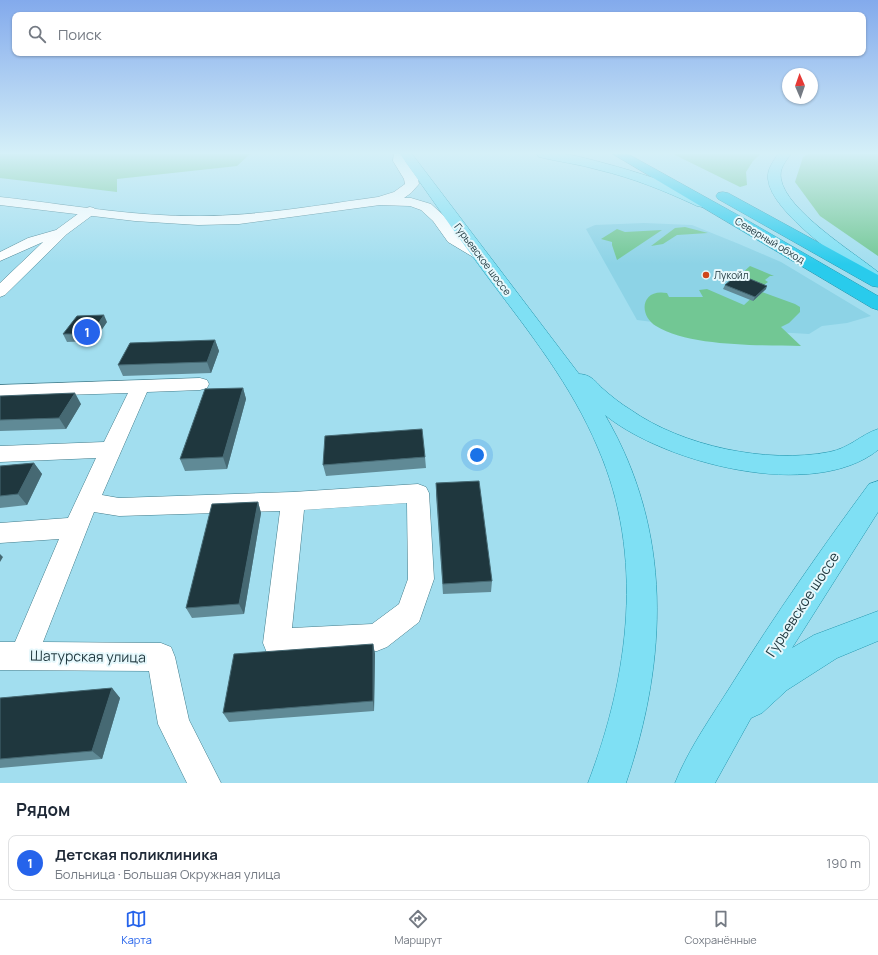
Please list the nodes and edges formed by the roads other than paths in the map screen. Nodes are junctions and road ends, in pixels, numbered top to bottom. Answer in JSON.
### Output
{"nodes":[{"id":1,"x":404,"y":191,"type":"edge"},
{"id":2,"x":433,"y":191,"type":"edge"},
{"id":3,"x":675,"y":191,"type":"edge"},
{"id":4,"x":684,"y":191,"type":"edge"},
{"id":5,"x":713,"y":191,"type":"edge"},
{"id":6,"x":778,"y":191,"type":"edge"},
{"id":7,"x":0,"y":201,"type":"edge"},
{"id":8,"x":380,"y":201,"type":"junction"},
{"id":9,"x":90,"y":211,"type":"junction"},
{"id":10,"x":740,"y":222,"type":"junction"},
{"id":11,"x":62,"y":231,"type":"junction"},
{"id":12,"x":480,"y":254,"type":"junction"},
{"id":13,"x":0,"y":257,"type":"edge"},
{"id":14,"x":878,"y":281,"type":"edge"},
{"id":15,"x":0,"y":292,"type":"edge"},
{"id":16,"x":878,"y":304,"type":"edge"},
{"id":17,"x":561,"y":362,"type":"junction"},
{"id":18,"x":200,"y":384,"type":"dead end"},
{"id":19,"x":140,"y":387,"type":"junction"},
{"id":20,"x":0,"y":391,"type":"edge"},
{"id":21,"x":878,"y":438,"type":"edge"},
{"id":22,"x":109,"y":450,"type":"junction"},
{"id":23,"x":0,"y":454,"type":"edge"},
{"id":24,"x":878,"y":491,"type":"edge"},
{"id":25,"x":293,"y":501,"type":"junction"},
{"id":26,"x":87,"y":502,"type":"junction"},
{"id":27,"x":76,"y":528,"type":"junction"},
{"id":28,"x":0,"y":533,"type":"edge"},
{"id":29,"x":878,"y":626,"type":"edge"},
{"id":30,"x":11,"y":656,"type":"edge"},
{"id":31,"x":729,"y":719,"type":"junction"},
{"id":32,"x":204,"y":783,"type":"edge"},
{"id":33,"x":607,"y":783,"type":"edge"},
{"id":34,"x":694,"y":783,"type":"edge"}],
"edges":[{"from":1,"to":8,"type":"main road"},
{"from":2,"to":12,"type":"main road","name":"Гурьевское шоссе"},
{"from":3,"to":10,"type":"main road"},
{"from":4,"to":10,"type":"highway","name":"Северный обход"},
{"from":5,"to":14,"type":"highway","name":"Северный обход"},
{"from":6,"to":14,"type":"main road"},
{"from":7,"to":9,"type":"main road"},
{"from":8,"to":9,"type":"main road"},
{"from":8,"to":12,"type":"main road"},
{"from":9,"to":11,"type":"street"},
{"from":10,"to":16,"type":"highway","name":"Северный обход"},
{"from":11,"to":13,"type":"street"},
{"from":11,"to":15,"type":"street"},
{"from":12,"to":17,"type":"main road","name":"Гурьевское шоссе"},
{"from":17,"to":21,"type":"main road"},
{"from":17,"to":33,"type":"main road"},
{"from":18,"to":19,"type":"street"},
{"from":19,"to":20,"type":"street"},
{"from":19,"to":22,"type":"street"},
{"from":22,"to":23,"type":"street"},
{"from":22,"to":26,"type":"street"},
{"from":24,"to":31,"type":"main road","name":"Гурьевское шоссе"},
{"from":25,"to":25,"type":"street"},
{"from":25,"to":26,"type":"street"},
{"from":26,"to":27,"type":"street"},
{"from":27,"to":28,"type":"street"},
{"from":27,"to":30,"type":"street"},
{"from":29,"to":31,"type":"main road"},
{"from":30,"to":32,"type":"street","name":"Шатурская улица"},
{"from":31,"to":34,"type":"main road"}]}
